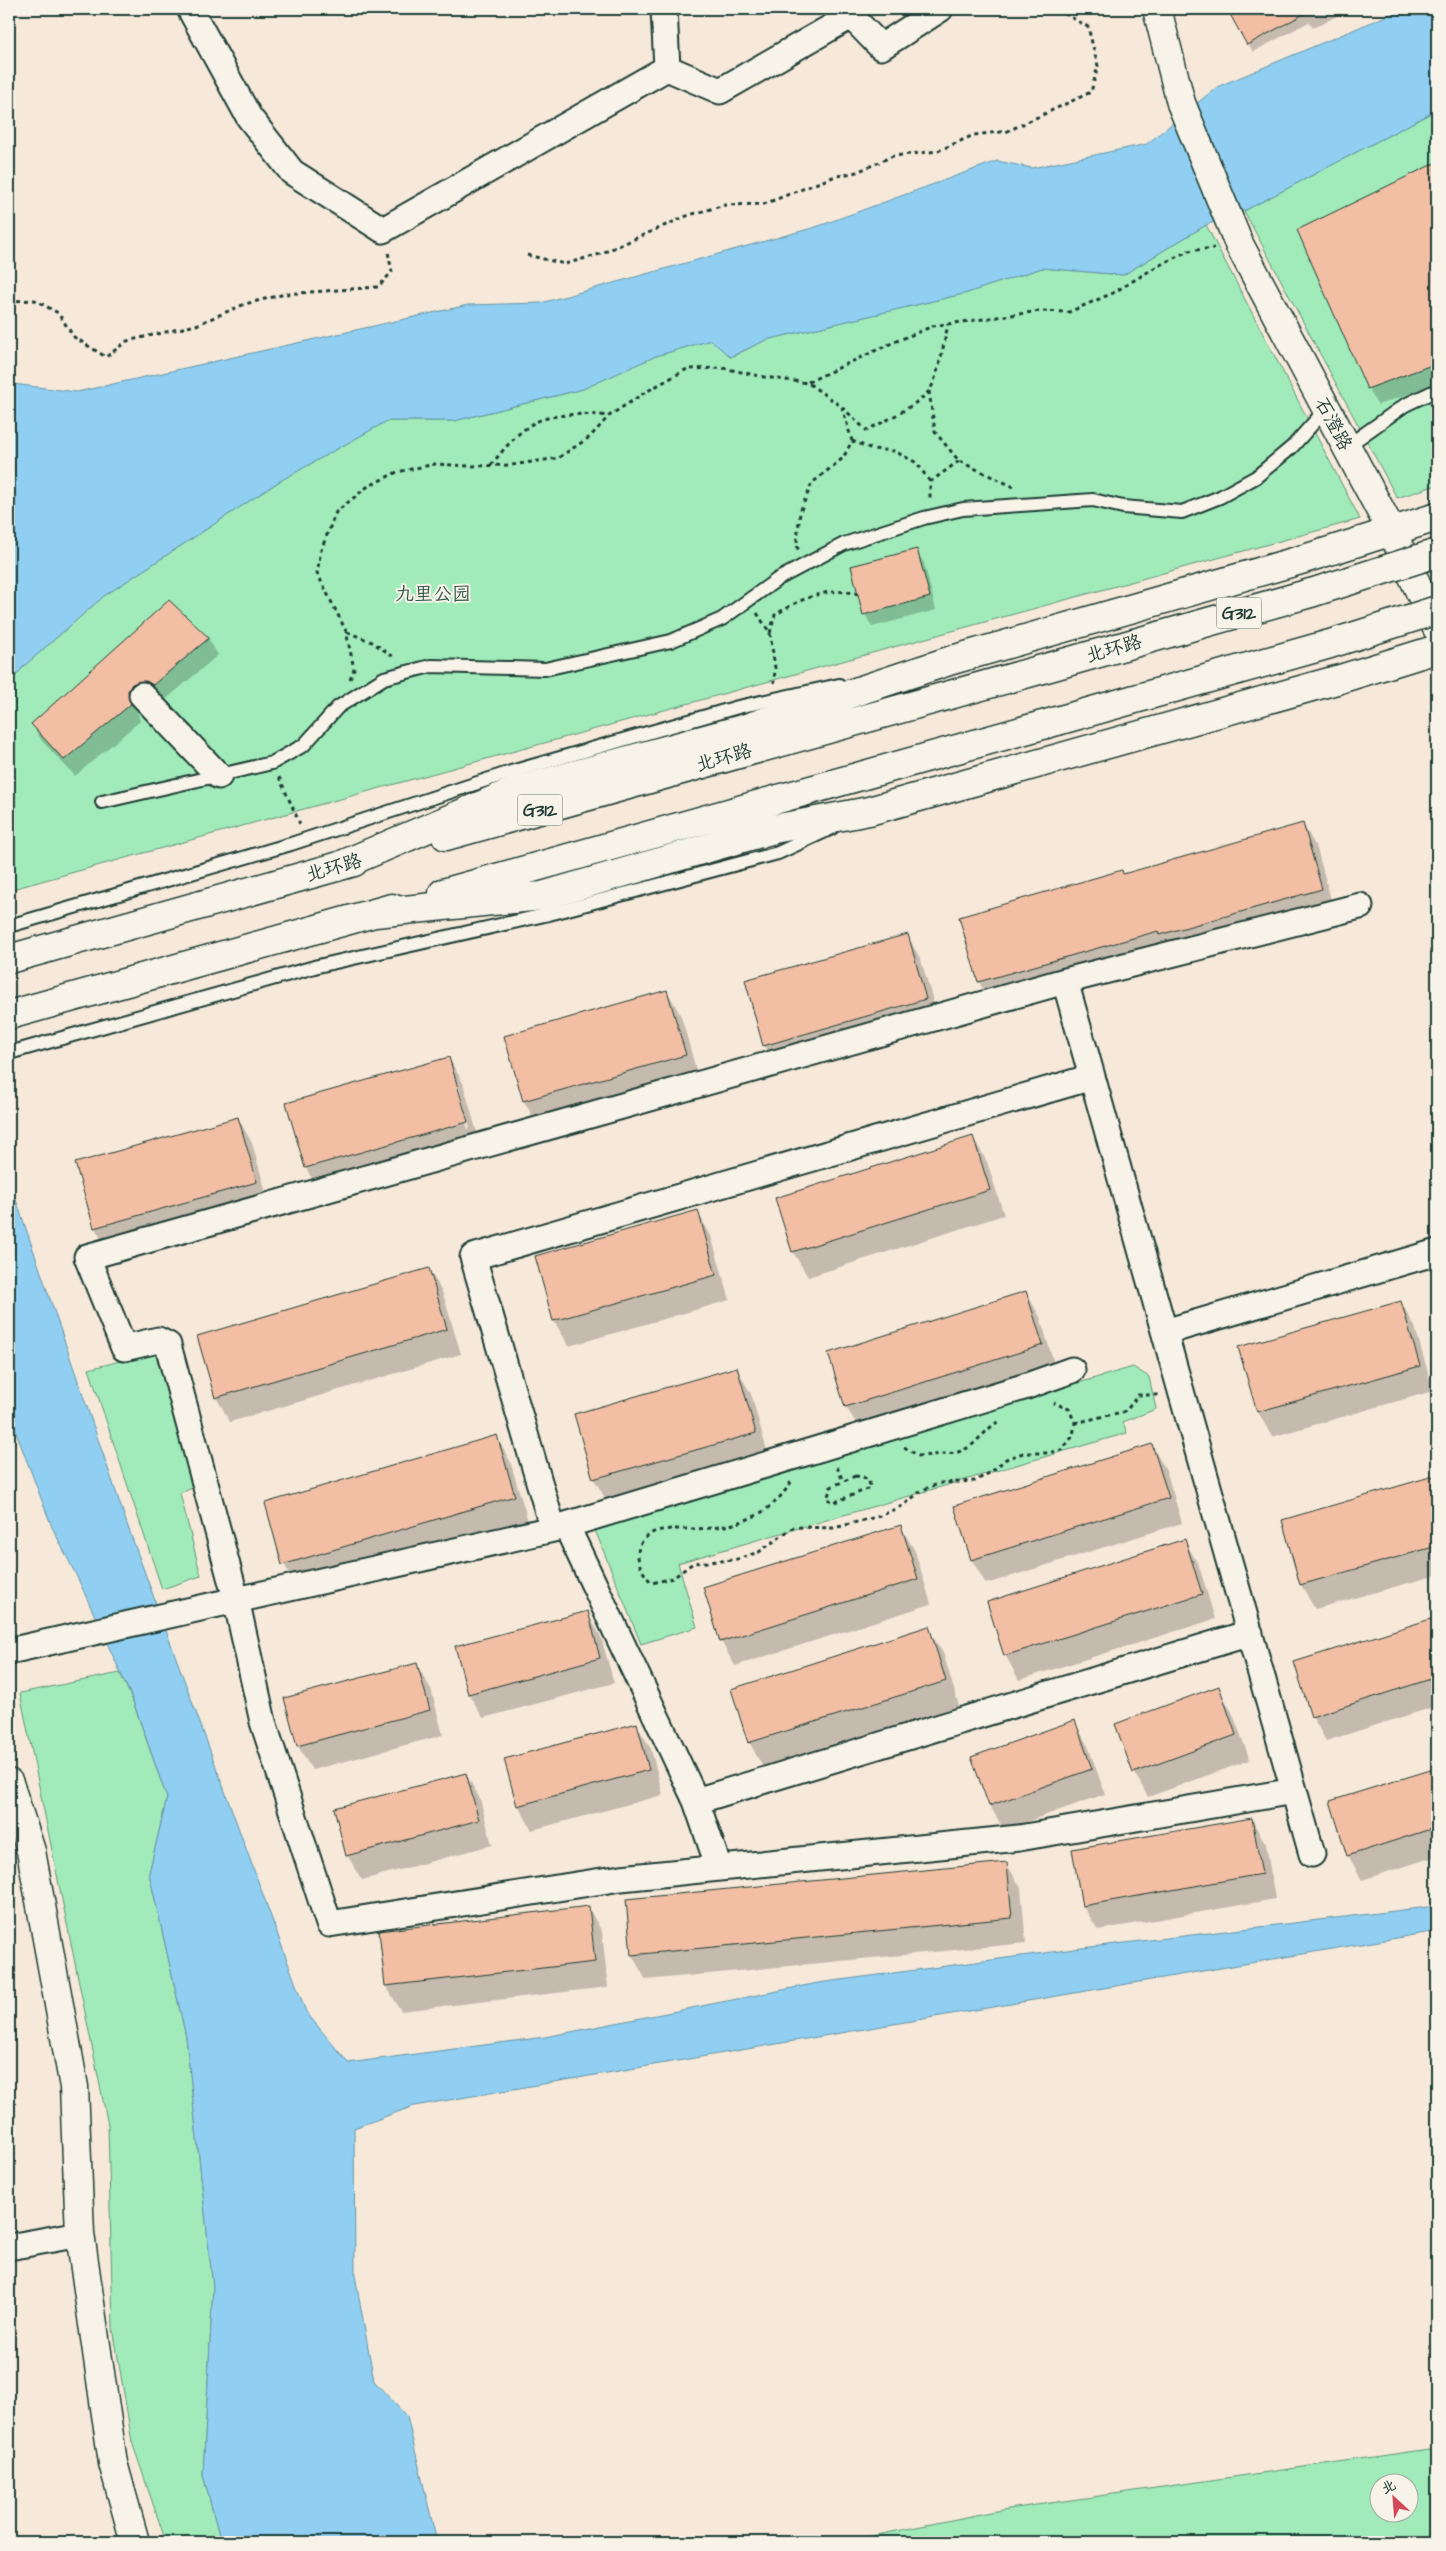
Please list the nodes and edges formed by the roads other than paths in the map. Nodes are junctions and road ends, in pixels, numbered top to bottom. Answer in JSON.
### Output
{"nodes":[{"id":1,"x":190,"y":9,"type":"edge"},
{"id":2,"x":664,"y":9,"type":"edge"},
{"id":3,"x":940,"y":9,"type":"edge"},
{"id":4,"x":1157,"y":9,"type":"edge"},
{"id":5,"x":667,"y":68,"type":"junction"},
{"id":6,"x":1437,"y":390,"type":"edge"},
{"id":7,"x":1325,"y":410,"type":"junction"},
{"id":8,"x":1346,"y":447,"type":"junction"},
{"id":9,"x":1437,"y":517,"type":"edge"},
{"id":10,"x":1392,"y":532,"type":"junction"},
{"id":11,"x":1437,"y":554,"type":"edge"},
{"id":12,"x":1437,"y":610,"type":"edge"},
{"id":13,"x":1437,"y":628,"type":"edge"},
{"id":14,"x":1437,"y":648,"type":"edge"},
{"id":15,"x":952,"y":660,"type":"junction"},
{"id":16,"x":142,"y":695,"type":"dead end"},
{"id":17,"x":219,"y":776,"type":"junction"},
{"id":18,"x":102,"y":802,"type":"dead end"},
{"id":19,"x":869,"y":811,"type":"junction"},
{"id":20,"x":337,"y":867,"type":"junction"},
{"id":21,"x":1360,"y":906,"type":"dead end"},
{"id":22,"x":375,"y":913,"type":"junction"},
{"id":23,"x":9,"y":926,"type":"edge"},
{"id":24,"x":9,"y":959,"type":"edge"},
{"id":25,"x":1065,"y":981,"type":"junction"},
{"id":26,"x":9,"y":1016,"type":"edge"},
{"id":27,"x":9,"y":1053,"type":"edge"},
{"id":28,"x":1092,"y":1077,"type":"junction"},
{"id":29,"x":1437,"y":1252,"type":"edge"},
{"id":30,"x":1165,"y":1332,"type":"junction"},
{"id":31,"x":1072,"y":1370,"type":"dead end"},
{"id":32,"x":559,"y":1527,"type":"junction"},
{"id":33,"x":236,"y":1599,"type":"junction"},
{"id":34,"x":1250,"y":1633,"type":"junction"},
{"id":35,"x":9,"y":1651,"type":"edge"},
{"id":36,"x":9,"y":1783,"type":"edge"},
{"id":37,"x":1294,"y":1791,"type":"junction"},
{"id":38,"x":696,"y":1801,"type":"junction"},
{"id":39,"x":1312,"y":1854,"type":"dead end"},
{"id":40,"x":719,"y":1868,"type":"junction"},
{"id":41,"x":80,"y":2234,"type":"junction"},
{"id":42,"x":9,"y":2247,"type":"edge"},
{"id":43,"x":135,"y":2542,"type":"edge"}],
"edges":[{"from":1,"to":5,"type":"street"},
{"from":2,"to":5,"type":"street"},
{"from":3,"to":5,"type":"street"},
{"from":4,"to":7,"type":"main road","name":"石澄路"},
{"from":6,"to":8,"type":"lane"},
{"from":7,"to":8,"type":"main road","name":"石澄路"},
{"from":7,"to":17,"type":"lane"},
{"from":8,"to":10,"type":"main road","name":"石澄路"},
{"from":9,"to":10,"type":"main road"},
{"from":10,"to":13,"type":"main road","name":"石澄路"},
{"from":10,"to":15,"type":"main road"},
{"from":11,"to":20,"type":"main road","name":"北环路","number":"G312","bridge":true},
{"from":12,"to":22,"type":"main road","bridge":true},
{"from":14,"to":19,"type":"main road"},
{"from":15,"to":20,"type":"main road"},
{"from":15,"to":23,"type":"lane","name":"北环路"},
{"from":16,"to":17,"type":"street"},
{"from":17,"to":18,"type":"lane"},
{"from":19,"to":22,"type":"main road"},
{"from":19,"to":27,"type":"lane"},
{"from":20,"to":24,"type":"main road","name":"北环路","number":"G312"},
{"from":21,"to":25,"type":"street"},
{"from":22,"to":26,"type":"main road"},
{"from":25,"to":28,"type":"street"},
{"from":25,"to":33,"type":"street"},
{"from":28,"to":30,"type":"street"},
{"from":28,"to":32,"type":"street"},
{"from":29,"to":30,"type":"street"},
{"from":30,"to":34,"type":"street"},
{"from":31,"to":32,"type":"street"},
{"from":32,"to":33,"type":"street"},
{"from":32,"to":38,"type":"street"},
{"from":33,"to":35,"type":"street"},
{"from":33,"to":40,"type":"street"},
{"from":34,"to":37,"type":"street"},
{"from":34,"to":38,"type":"street"},
{"from":36,"to":41,"type":"main road"},
{"from":37,"to":39,"type":"street"},
{"from":37,"to":40,"type":"street"},
{"from":38,"to":40,"type":"street"},
{"from":41,"to":42,"type":"street"},
{"from":41,"to":43,"type":"main road"}]}
